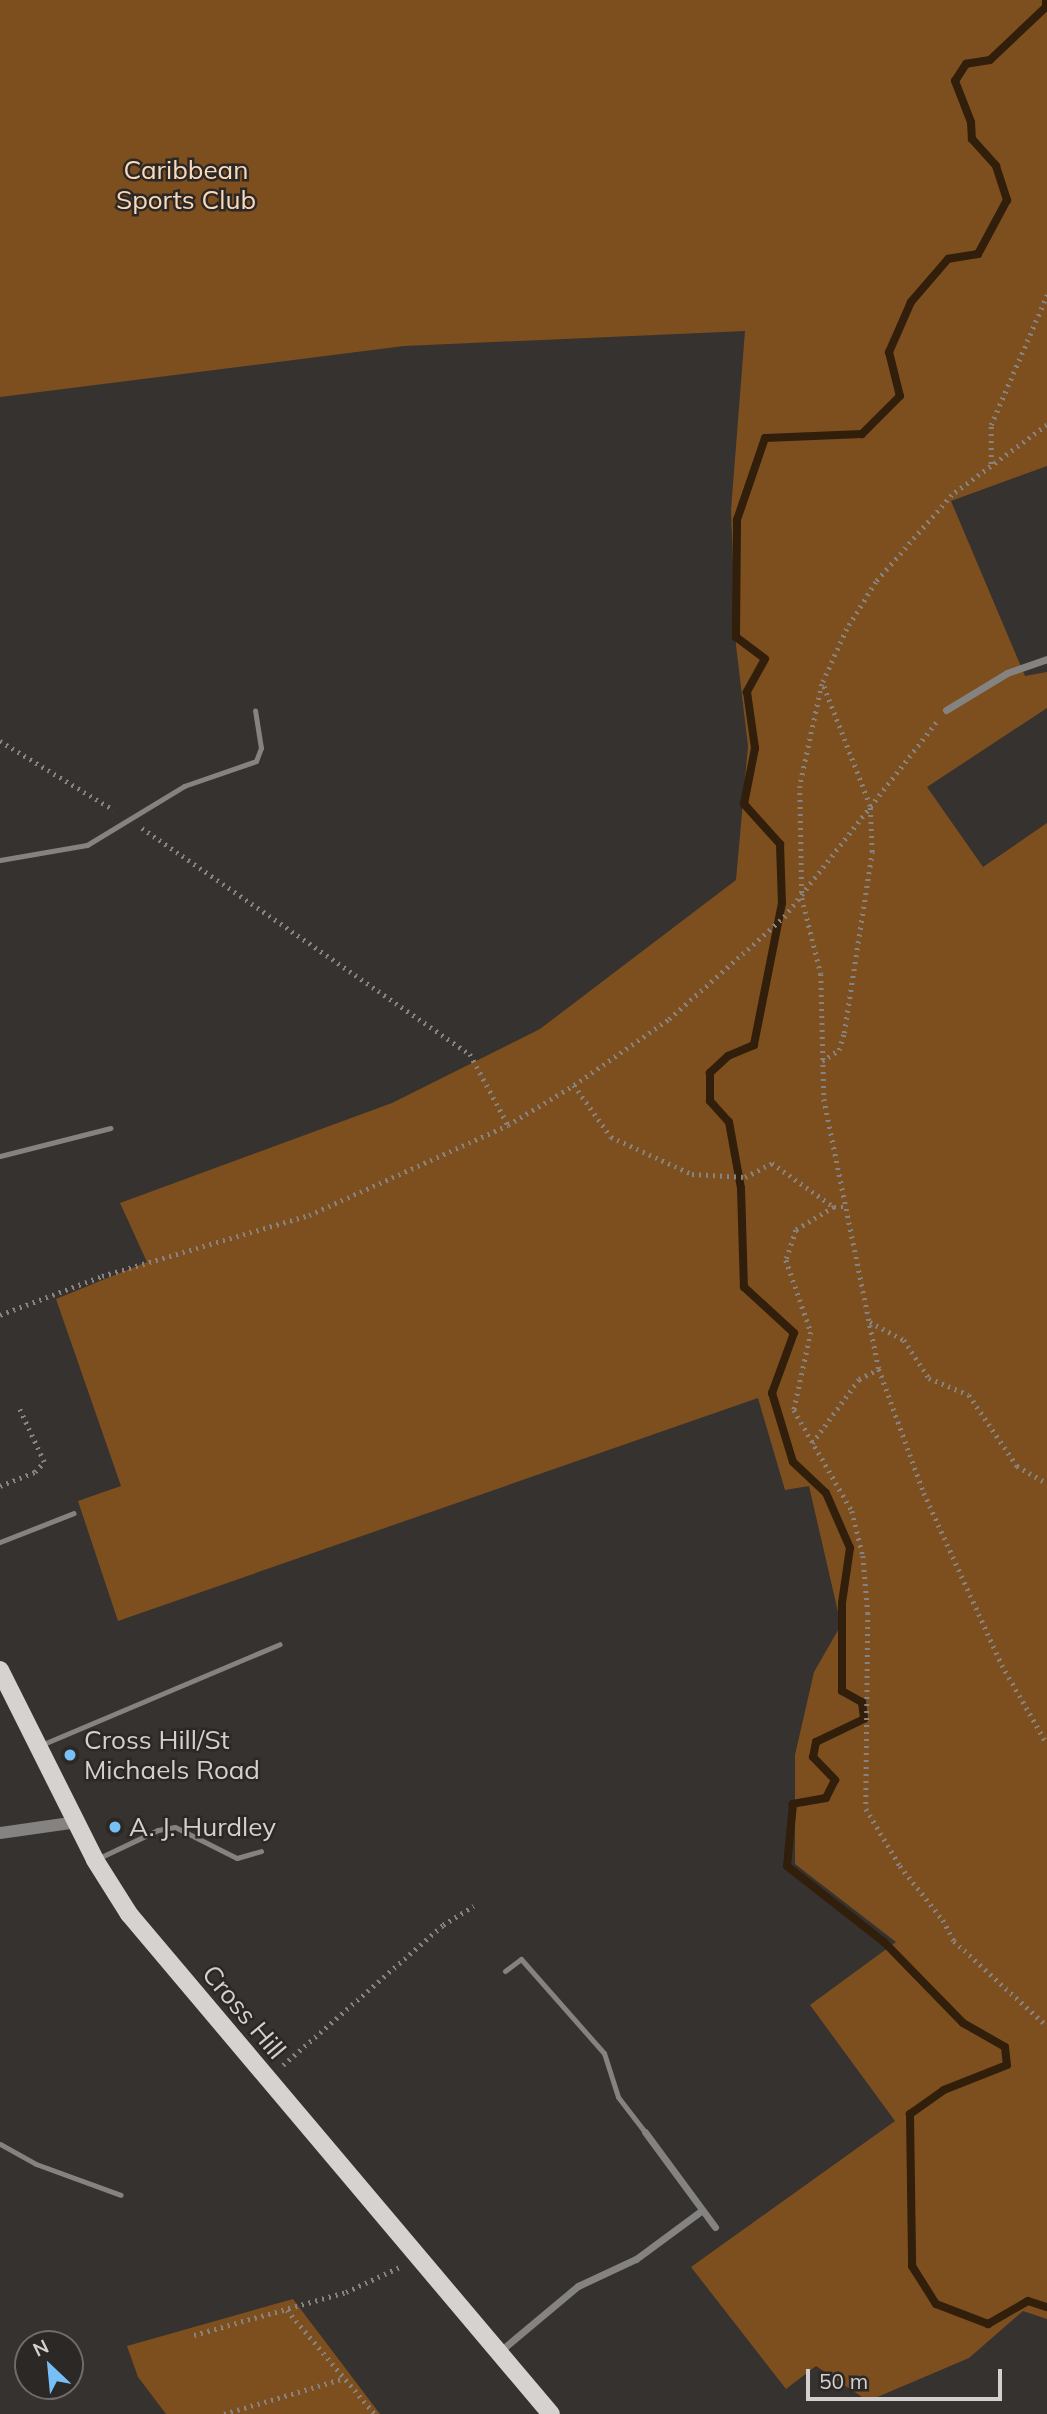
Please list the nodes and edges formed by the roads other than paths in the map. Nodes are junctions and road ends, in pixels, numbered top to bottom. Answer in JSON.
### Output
{"nodes":[{"id":1,"x":1047,"y":659,"type":"edge"},
{"id":2,"x":255,"y":710,"type":"dead end"},
{"id":3,"x":946,"y":710,"type":"road end"},
{"id":4,"x":0,"y":860,"type":"edge"},
{"id":5,"x":111,"y":1128,"type":"dead end"},
{"id":6,"x":0,"y":1156,"type":"edge"},
{"id":7,"x":74,"y":1513,"type":"dead end"},
{"id":8,"x":0,"y":1542,"type":"edge"},
{"id":9,"x":280,"y":1644,"type":"dead end"},
{"id":10,"x":0,"y":1670,"type":"edge"},
{"id":11,"x":36,"y":1747,"type":"junction"},
{"id":12,"x":77,"y":1822,"type":"junction"},
{"id":13,"x":0,"y":1833,"type":"edge"},
{"id":14,"x":261,"y":1850,"type":"dead end"},
{"id":15,"x":95,"y":1860,"type":"junction"},
{"id":16,"x":505,"y":1971,"type":"dead end"},
{"id":17,"x":645,"y":2132,"type":"joint"},
{"id":18,"x":0,"y":2144,"type":"edge"},
{"id":19,"x":121,"y":2195,"type":"dead end"},
{"id":20,"x":701,"y":2211,"type":"junction"},
{"id":21,"x":715,"y":2227,"type":"dead end"},
{"id":22,"x":499,"y":2353,"type":"junction"},
{"id":23,"x":551,"y":2414,"type":"edge"}],
"edges":[{"from":1,"to":3,"type":"street"},
{"from":2,"to":4,"type":"lane"},
{"from":5,"to":6,"type":"lane"},
{"from":7,"to":8,"type":"lane"},
{"from":9,"to":11,"type":"lane"},
{"from":10,"to":11,"type":"main road","name":"Cross Hill"},
{"from":11,"to":12,"type":"main road","name":"Cross Hill"},
{"from":12,"to":13,"type":"street"},
{"from":12,"to":15,"type":"main road","name":"Cross Hill"},
{"from":14,"to":15,"type":"lane"},
{"from":15,"to":22,"type":"main road","name":"Cross Hill"},
{"from":16,"to":17,"type":"lane"},
{"from":17,"to":20,"type":"street"},
{"from":18,"to":19,"type":"lane"},
{"from":20,"to":21,"type":"street"},
{"from":20,"to":22,"type":"street"},
{"from":22,"to":23,"type":"main road","name":"Cross Hill"}]}
